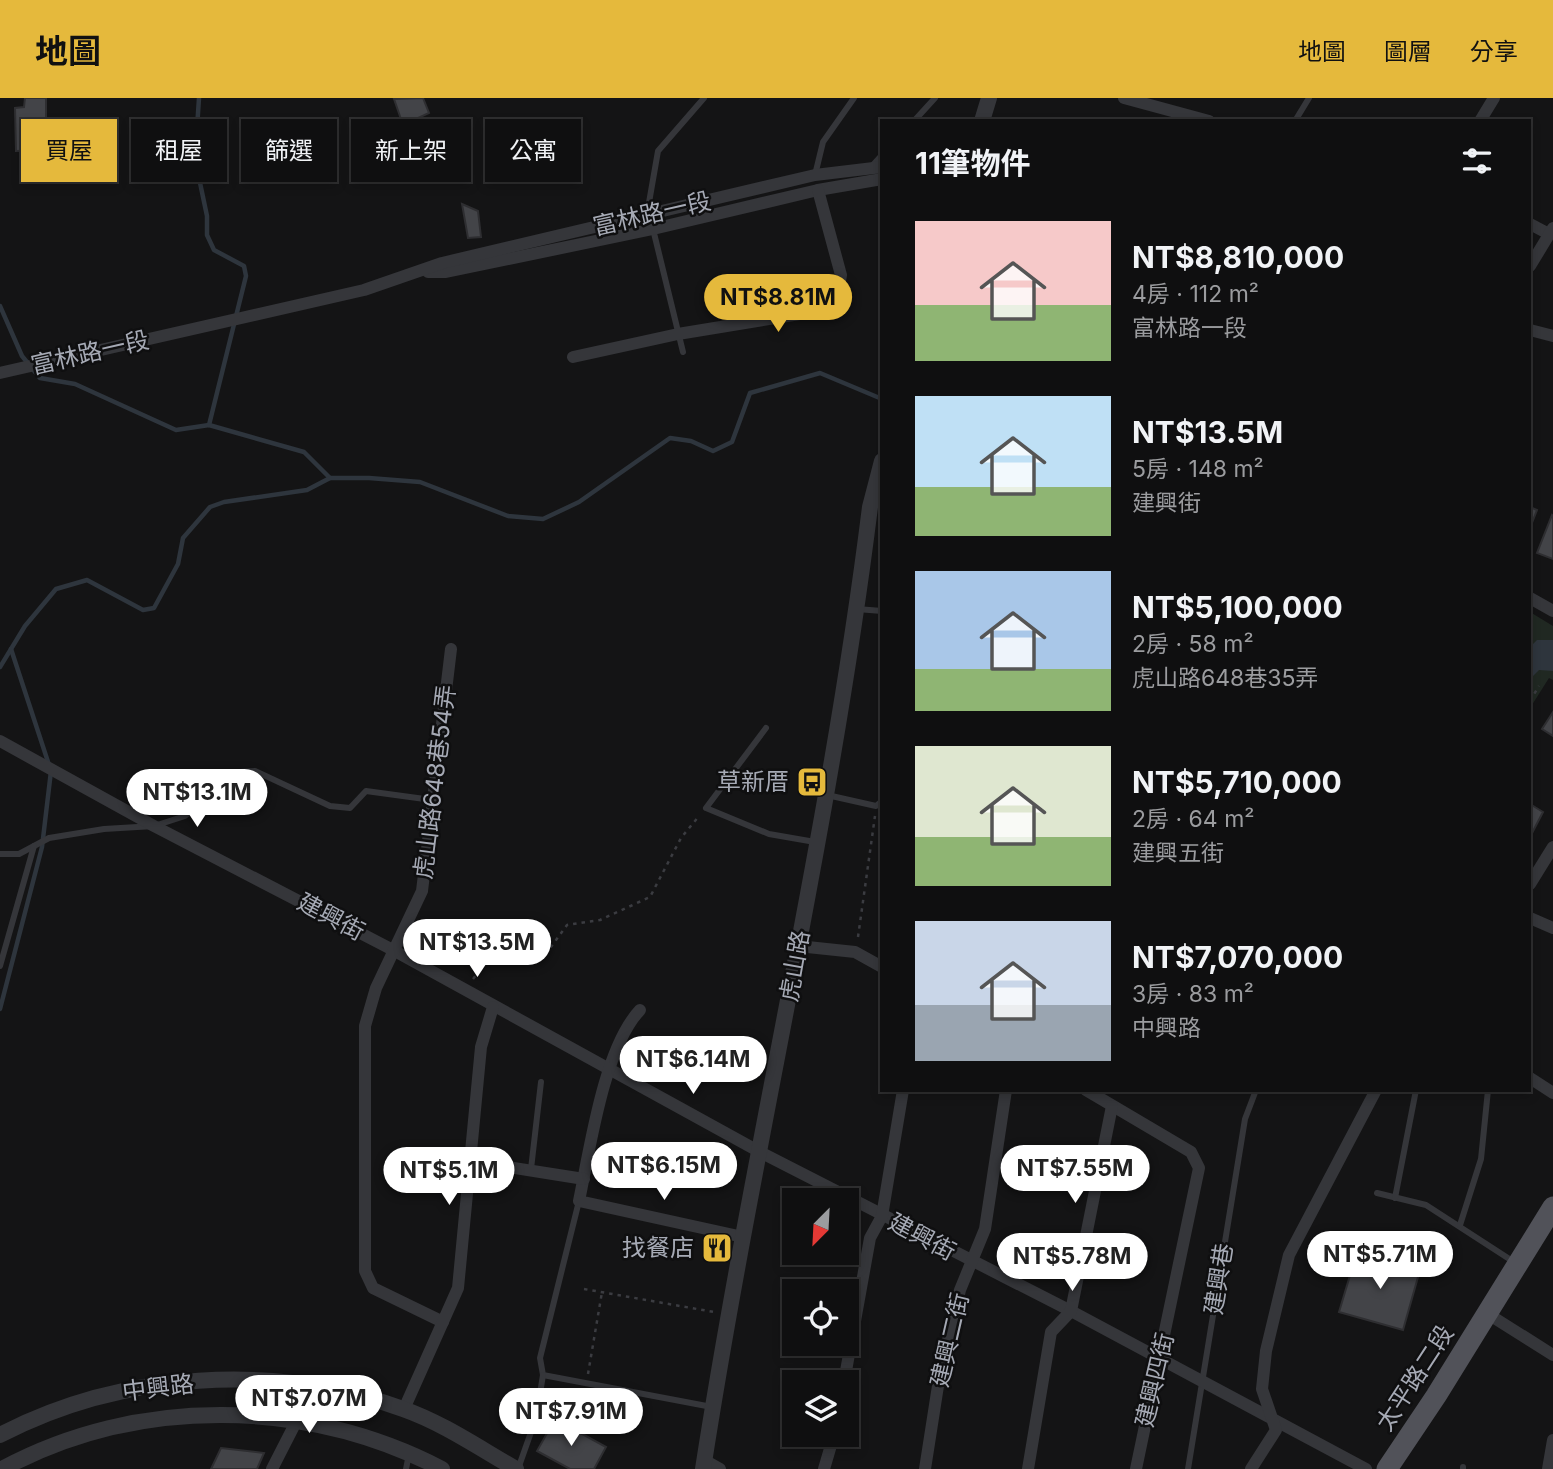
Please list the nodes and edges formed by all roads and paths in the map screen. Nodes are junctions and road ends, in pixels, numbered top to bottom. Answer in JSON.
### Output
{"nodes":[{"id":1,"x":704,"y":98,"type":"edge"},
{"id":2,"x":854,"y":98,"type":"edge"},
{"id":3,"x":935,"y":98,"type":"edge"},
{"id":4,"x":989,"y":98,"type":"edge"},
{"id":5,"x":1124,"y":98,"type":"edge"},
{"id":6,"x":1309,"y":98,"type":"edge"},
{"id":7,"x":1494,"y":98,"type":"edge"},
{"id":8,"x":916,"y":119,"type":"edge"},
{"id":9,"x":983,"y":119,"type":"edge"},
{"id":10,"x":1202,"y":119,"type":"edge"},
{"id":11,"x":1296,"y":119,"type":"edge"},
{"id":12,"x":1481,"y":119,"type":"edge"},
{"id":13,"x":876,"y":167,"type":"edge"},
{"id":14,"x":815,"y":175,"type":"junction"},
{"id":15,"x":880,"y":179,"type":"edge"},
{"id":16,"x":818,"y":190,"type":"junction"},
{"id":17,"x":647,"y":214,"type":"junction"},
{"id":18,"x":1531,"y":224,"type":"edge"},
{"id":19,"x":653,"y":229,"type":"junction"},
{"id":20,"x":1551,"y":231,"type":"edge"},
{"id":21,"x":1531,"y":264,"type":"edge"},
{"id":22,"x":425,"y":272,"type":"junction"},
{"id":23,"x":1531,"y":330,"type":"edge"},
{"id":24,"x":678,"y":334,"type":"junction"},
{"id":25,"x":1553,"y":336,"type":"edge"},
{"id":26,"x":683,"y":352,"type":"dead end"},
{"id":27,"x":573,"y":357,"type":"dead end"},
{"id":28,"x":0,"y":373,"type":"edge"},
{"id":29,"x":880,"y":469,"type":"edge"},
{"id":30,"x":1531,"y":598,"type":"edge"},
{"id":31,"x":857,"y":609,"type":"junction"},
{"id":32,"x":880,"y":611,"type":"edge"},
{"id":33,"x":1553,"y":611,"type":"edge"},
{"id":34,"x":451,"y":649,"type":"dead end"},
{"id":35,"x":1539,"y":686,"type":"dead end"},
{"id":36,"x":1531,"y":699,"type":"edge"},
{"id":37,"x":766,"y":729,"type":"dead end"},
{"id":38,"x":0,"y":741,"type":"edge"},
{"id":39,"x":827,"y":795,"type":"junction"},
{"id":40,"x":432,"y":800,"type":"junction"},
{"id":41,"x":879,"y":804,"type":"edge"},
{"id":42,"x":706,"y":808,"type":"junction"},
{"id":43,"x":154,"y":826,"type":"junction"},
{"id":44,"x":818,"y":842,"type":"junction"},
{"id":45,"x":35,"y":846,"type":"junction"},
{"id":46,"x":1553,"y":847,"type":"edge"},
{"id":47,"x":0,"y":854,"type":"edge"},
{"id":48,"x":1531,"y":882,"type":"edge"},
{"id":49,"x":1531,"y":918,"type":"edge"},
{"id":50,"x":1553,"y":928,"type":"edge"},
{"id":51,"x":799,"y":946,"type":"junction"},
{"id":52,"x":393,"y":950,"type":"junction"},
{"id":53,"x":855,"y":952,"type":"junction"},
{"id":54,"x":0,"y":966,"type":"edge"},
{"id":55,"x":880,"y":966,"type":"edge"},
{"id":56,"x":464,"y":991,"type":"junction"},
{"id":57,"x":493,"y":1007,"type":"junction"},
{"id":58,"x":640,"y":1010,"type":"dead end"},
{"id":59,"x":609,"y":1069,"type":"junction"},
{"id":60,"x":1531,"y":1080,"type":"edge"},
{"id":61,"x":541,"y":1082,"type":"dead end"},
{"id":62,"x":903,"y":1092,"type":"edge"},
{"id":63,"x":1006,"y":1092,"type":"edge"},
{"id":64,"x":1089,"y":1092,"type":"edge"},
{"id":65,"x":1255,"y":1092,"type":"edge"},
{"id":66,"x":1375,"y":1092,"type":"edge"},
{"id":67,"x":1416,"y":1092,"type":"edge"},
{"id":68,"x":1488,"y":1092,"type":"edge"},
{"id":69,"x":1553,"y":1093,"type":"edge"},
{"id":70,"x":1112,"y":1106,"type":"junction"},
{"id":71,"x":760,"y":1152,"type":"junction"},
{"id":72,"x":470,"y":1161,"type":"junction"},
{"id":73,"x":531,"y":1169,"type":"junction"},
{"id":74,"x":583,"y":1179,"type":"junction"},
{"id":75,"x":1377,"y":1194,"type":"dead end"},
{"id":76,"x":1395,"y":1198,"type":"junction"},
{"id":77,"x":579,"y":1200,"type":"junction"},
{"id":78,"x":1553,"y":1207,"type":"edge"},
{"id":79,"x":882,"y":1216,"type":"junction"},
{"id":80,"x":1460,"y":1225,"type":"junction"},
{"id":81,"x":743,"y":1237,"type":"junction"},
{"id":82,"x":972,"y":1263,"type":"junction"},
{"id":83,"x":1518,"y":1265,"type":"junction"},
{"id":84,"x":584,"y":1289,"type":"dead end"},
{"id":85,"x":602,"y":1292,"type":"junction"},
{"id":86,"x":1071,"y":1311,"type":"junction"},
{"id":87,"x":1488,"y":1314,"type":"junction"},
{"id":88,"x":728,"y":1315,"type":"junction"},
{"id":89,"x":443,"y":1322,"type":"junction"},
{"id":90,"x":1553,"y":1355,"type":"edge"},
{"id":91,"x":1160,"y":1359,"type":"junction"},
{"id":92,"x":846,"y":1370,"type":"edge"},
{"id":93,"x":588,"y":1374,"type":"dead end"},
{"id":94,"x":543,"y":1375,"type":"junction"},
{"id":95,"x":1203,"y":1384,"type":"junction"},
{"id":96,"x":310,"y":1385,"type":"junction"},
{"id":97,"x":713,"y":1407,"type":"junction"},
{"id":98,"x":404,"y":1409,"type":"junction"},
{"id":99,"x":297,"y":1420,"type":"junction"},
{"id":100,"x":1273,"y":1421,"type":"junction"},
{"id":101,"x":0,"y":1435,"type":"edge"},
{"id":102,"x":1553,"y":1440,"type":"edge"},
{"id":103,"x":830,"y":1447,"type":"edge"},
{"id":104,"x":410,"y":1452,"type":"junction"},
{"id":105,"x":703,"y":1465,"type":"edge"},
{"id":106,"x":2,"y":1469,"type":"edge"},
{"id":107,"x":272,"y":1469,"type":"edge"},
{"id":108,"x":406,"y":1469,"type":"edge"},
{"id":109,"x":442,"y":1469,"type":"edge"},
{"id":110,"x":517,"y":1469,"type":"edge"},
{"id":111,"x":720,"y":1469,"type":"edge"},
{"id":112,"x":824,"y":1469,"type":"edge"},
{"id":113,"x":925,"y":1469,"type":"edge"},
{"id":114,"x":1028,"y":1469,"type":"edge"},
{"id":115,"x":1136,"y":1469,"type":"edge"},
{"id":116,"x":1188,"y":1469,"type":"edge"},
{"id":117,"x":1251,"y":1469,"type":"edge"},
{"id":118,"x":1366,"y":1469,"type":"edge"},
{"id":119,"x":1387,"y":1469,"type":"edge"},
{"id":120,"x":1548,"y":1469,"type":"edge"}],
"edges":[{"from":1,"to":17,"type":"lane"},
{"from":2,"to":14,"type":"lane"},
{"from":3,"to":8,"type":"lane"},
{"from":4,"to":9,"type":"street"},
{"from":5,"to":10,"type":"street"},
{"from":6,"to":11,"type":"lane"},
{"from":7,"to":12,"type":"street"},
{"from":13,"to":14,"type":"street","name":"富林路一段"},
{"from":14,"to":17,"type":"street","name":"富林路一段"},
{"from":15,"to":16,"type":"street","name":"富林路一段"},
{"from":16,"to":19,"type":"street","name":"富林路一段"},
{"from":16,"to":24,"type":"street"},
{"from":17,"to":22,"type":"street","name":"富林路一段"},
{"from":18,"to":20,"type":"street"},
{"from":19,"to":22,"type":"street","name":"富林路一段"},
{"from":19,"to":24,"type":"lane"},
{"from":20,"to":21,"type":"street"},
{"from":22,"to":28,"type":"street","name":"富林路一段"},
{"from":23,"to":25,"type":"street"},
{"from":24,"to":26,"type":"lane"},
{"from":24,"to":27,"type":"street"},
{"from":29,"to":31,"type":"street","name":"虎山路"},
{"from":30,"to":33,"type":"street"},
{"from":31,"to":32,"type":"lane"},
{"from":31,"to":39,"type":"street","name":"虎山路"},
{"from":34,"to":40,"type":"street","name":"虎山路648巷54弄"},
{"from":35,"to":36,"type":"path"},
{"from":37,"to":42,"type":"lane"},
{"from":38,"to":43,"type":"street","name":"建興街"},
{"from":39,"to":41,"type":"lane"},
{"from":39,"to":44,"type":"street","name":"虎山路"},
{"from":40,"to":43,"type":"lane"},
{"from":40,"to":52,"type":"street","name":"虎山路648巷54弄"},
{"from":41,"to":53,"type":"path"},
{"from":42,"to":44,"type":"lane"},
{"from":42,"to":56,"type":"path"},
{"from":43,"to":45,"type":"lane"},
{"from":43,"to":52,"type":"street","name":"建興街"},
{"from":44,"to":51,"type":"street","name":"虎山路"},
{"from":45,"to":47,"type":"lane"},
{"from":45,"to":54,"type":"lane"},
{"from":46,"to":48,"type":"street"},
{"from":49,"to":50,"type":"street"},
{"from":51,"to":53,"type":"street"},
{"from":51,"to":71,"type":"street","name":"虎山路"},
{"from":52,"to":56,"type":"street","name":"建興街"},
{"from":52,"to":89,"type":"street","name":"虎山路648巷54弄"},
{"from":53,"to":55,"type":"street"},
{"from":56,"to":57,"type":"street","name":"建興街"},
{"from":57,"to":59,"type":"street","name":"建興街"},
{"from":57,"to":72,"type":"street"},
{"from":58,"to":59,"type":"street"},
{"from":59,"to":71,"type":"street","name":"建興街"},
{"from":59,"to":74,"type":"street"},
{"from":60,"to":69,"type":"street"},
{"from":61,"to":73,"type":"lane"},
{"from":62,"to":79,"type":"street"},
{"from":63,"to":82,"type":"street","name":"建興二街"},
{"from":64,"to":70,"type":"street"},
{"from":65,"to":95,"type":"lane","name":"建興巷"},
{"from":66,"to":100,"type":"street"},
{"from":67,"to":76,"type":"lane"},
{"from":68,"to":80,"type":"lane"},
{"from":70,"to":86,"type":"street"},
{"from":70,"to":91,"type":"street","name":"建興四街"},
{"from":71,"to":79,"type":"street","name":"建興街"},
{"from":71,"to":81,"type":"street","name":"虎山路"},
{"from":72,"to":73,"type":"street"},
{"from":72,"to":89,"type":"street"},
{"from":73,"to":74,"type":"street"},
{"from":74,"to":77,"type":"street"},
{"from":75,"to":76,"type":"lane"},
{"from":76,"to":80,"type":"lane"},
{"from":77,"to":81,"type":"street"},
{"from":77,"to":94,"type":"lane"},
{"from":78,"to":83,"type":"main road","name":"太平路二段"},
{"from":79,"to":82,"type":"street","name":"建興街"},
{"from":79,"to":92,"type":"street"},
{"from":80,"to":83,"type":"lane"},
{"from":81,"to":88,"type":"street","name":"虎山路"},
{"from":82,"to":86,"type":"street","name":"建興街"},
{"from":82,"to":113,"type":"street","name":"建興二街"},
{"from":83,"to":87,"type":"main road","name":"太平路二段"},
{"from":84,"to":85,"type":"path"},
{"from":85,"to":88,"type":"path"},
{"from":85,"to":93,"type":"path"},
{"from":86,"to":91,"type":"street","name":"建興街"},
{"from":86,"to":114,"type":"street"},
{"from":87,"to":90,"type":"street"},
{"from":87,"to":119,"type":"main road","name":"太平路二段"},
{"from":88,"to":97,"type":"street","name":"虎山路"},
{"from":89,"to":98,"type":"street"},
{"from":91,"to":95,"type":"street","name":"建興街"},
{"from":91,"to":115,"type":"street","name":"建興四街"},
{"from":94,"to":97,"type":"lane"},
{"from":94,"to":110,"type":"lane"},
{"from":95,"to":100,"type":"street","name":"建興街"},
{"from":95,"to":116,"type":"lane","name":"建興巷"},
{"from":96,"to":98,"type":"street","name":"中興路"},
{"from":96,"to":99,"type":"street"},
{"from":96,"to":101,"type":"street","name":"中興路"},
{"from":97,"to":105,"type":"street","name":"虎山路"},
{"from":98,"to":110,"type":"street","name":"中興路"},
{"from":99,"to":104,"type":"street","name":"中興路"},
{"from":99,"to":106,"type":"street","name":"中興路"},
{"from":99,"to":107,"type":"street"},
{"from":100,"to":117,"type":"street"},
{"from":100,"to":118,"type":"street","name":"建興街"},
{"from":102,"to":120,"type":"street"},
{"from":103,"to":112,"type":"street"},
{"from":104,"to":108,"type":"lane"},
{"from":104,"to":109,"type":"street","name":"中興路"},
{"from":105,"to":111,"type":"street"}]}
